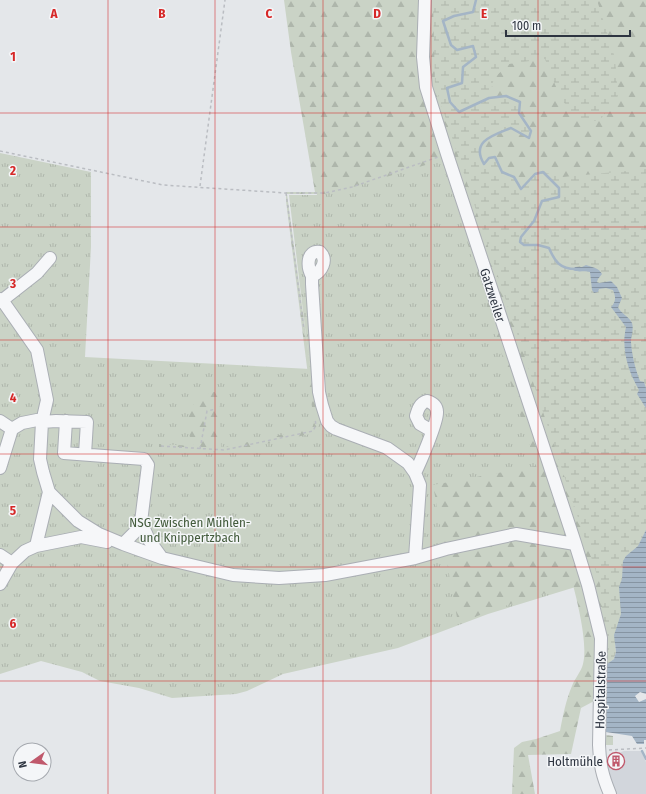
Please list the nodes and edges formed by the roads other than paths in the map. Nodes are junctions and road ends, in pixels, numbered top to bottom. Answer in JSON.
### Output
{"nodes":[{"id":1,"x":425,"y":0,"type":"edge"},
{"id":2,"x":50,"y":258,"type":"dead end"},
{"id":3,"x":312,"y":276,"type":"dead end"},
{"id":4,"x":1,"y":301,"type":"edge"},
{"id":5,"x":0,"y":421,"type":"edge"},
{"id":6,"x":66,"y":421,"type":"junction"},
{"id":7,"x":42,"y":422,"type":"junction"},
{"id":8,"x":12,"y":429,"type":"junction"},
{"id":9,"x":432,"y":431,"type":"dead end"},
{"id":10,"x":85,"y":454,"type":"junction"},
{"id":11,"x":0,"y":468,"type":"edge"},
{"id":12,"x":415,"y":472,"type":"junction"},
{"id":13,"x":49,"y":492,"type":"junction"},
{"id":14,"x":141,"y":522,"type":"junction"},
{"id":15,"x":122,"y":544,"type":"junction"},
{"id":16,"x":575,"y":544,"type":"junction"},
{"id":17,"x":36,"y":546,"type":"junction"},
{"id":18,"x":0,"y":555,"type":"edge"},
{"id":19,"x":162,"y":558,"type":"junction"},
{"id":20,"x":415,"y":558,"type":"junction"},
{"id":21,"x":12,"y":562,"type":"junction"},
{"id":22,"x":0,"y":584,"type":"edge"},
{"id":23,"x":588,"y":585,"type":"joint"},
{"id":24,"x":610,"y":794,"type":"edge"}],
"edges":[{"from":1,"to":16,"type":"street","name":"Gatzweiler"},
{"from":2,"to":4,"type":"street"},
{"from":3,"to":12,"type":"street"},
{"from":4,"to":7,"type":"street"},
{"from":5,"to":8,"type":"street"},
{"from":6,"to":7,"type":"street"},
{"from":6,"to":10,"type":"street"},
{"from":6,"to":10,"type":"street"},
{"from":7,"to":8,"type":"street"},
{"from":7,"to":13,"type":"street"},
{"from":8,"to":11,"type":"street"},
{"from":9,"to":12,"type":"street"},
{"from":10,"to":14,"type":"street"},
{"from":12,"to":20,"type":"street"},
{"from":13,"to":15,"type":"street"},
{"from":13,"to":17,"type":"street"},
{"from":14,"to":15,"type":"street"},
{"from":14,"to":19,"type":"street"},
{"from":15,"to":17,"type":"street"},
{"from":15,"to":19,"type":"street"},
{"from":16,"to":20,"type":"street"},
{"from":16,"to":23,"type":"street","name":"Gatzweiler"},
{"from":17,"to":21,"type":"street"},
{"from":18,"to":21,"type":"street"},
{"from":19,"to":20,"type":"street"},
{"from":21,"to":22,"type":"street"},
{"from":23,"to":24,"type":"street","name":"Hospitalstraße"}]}
